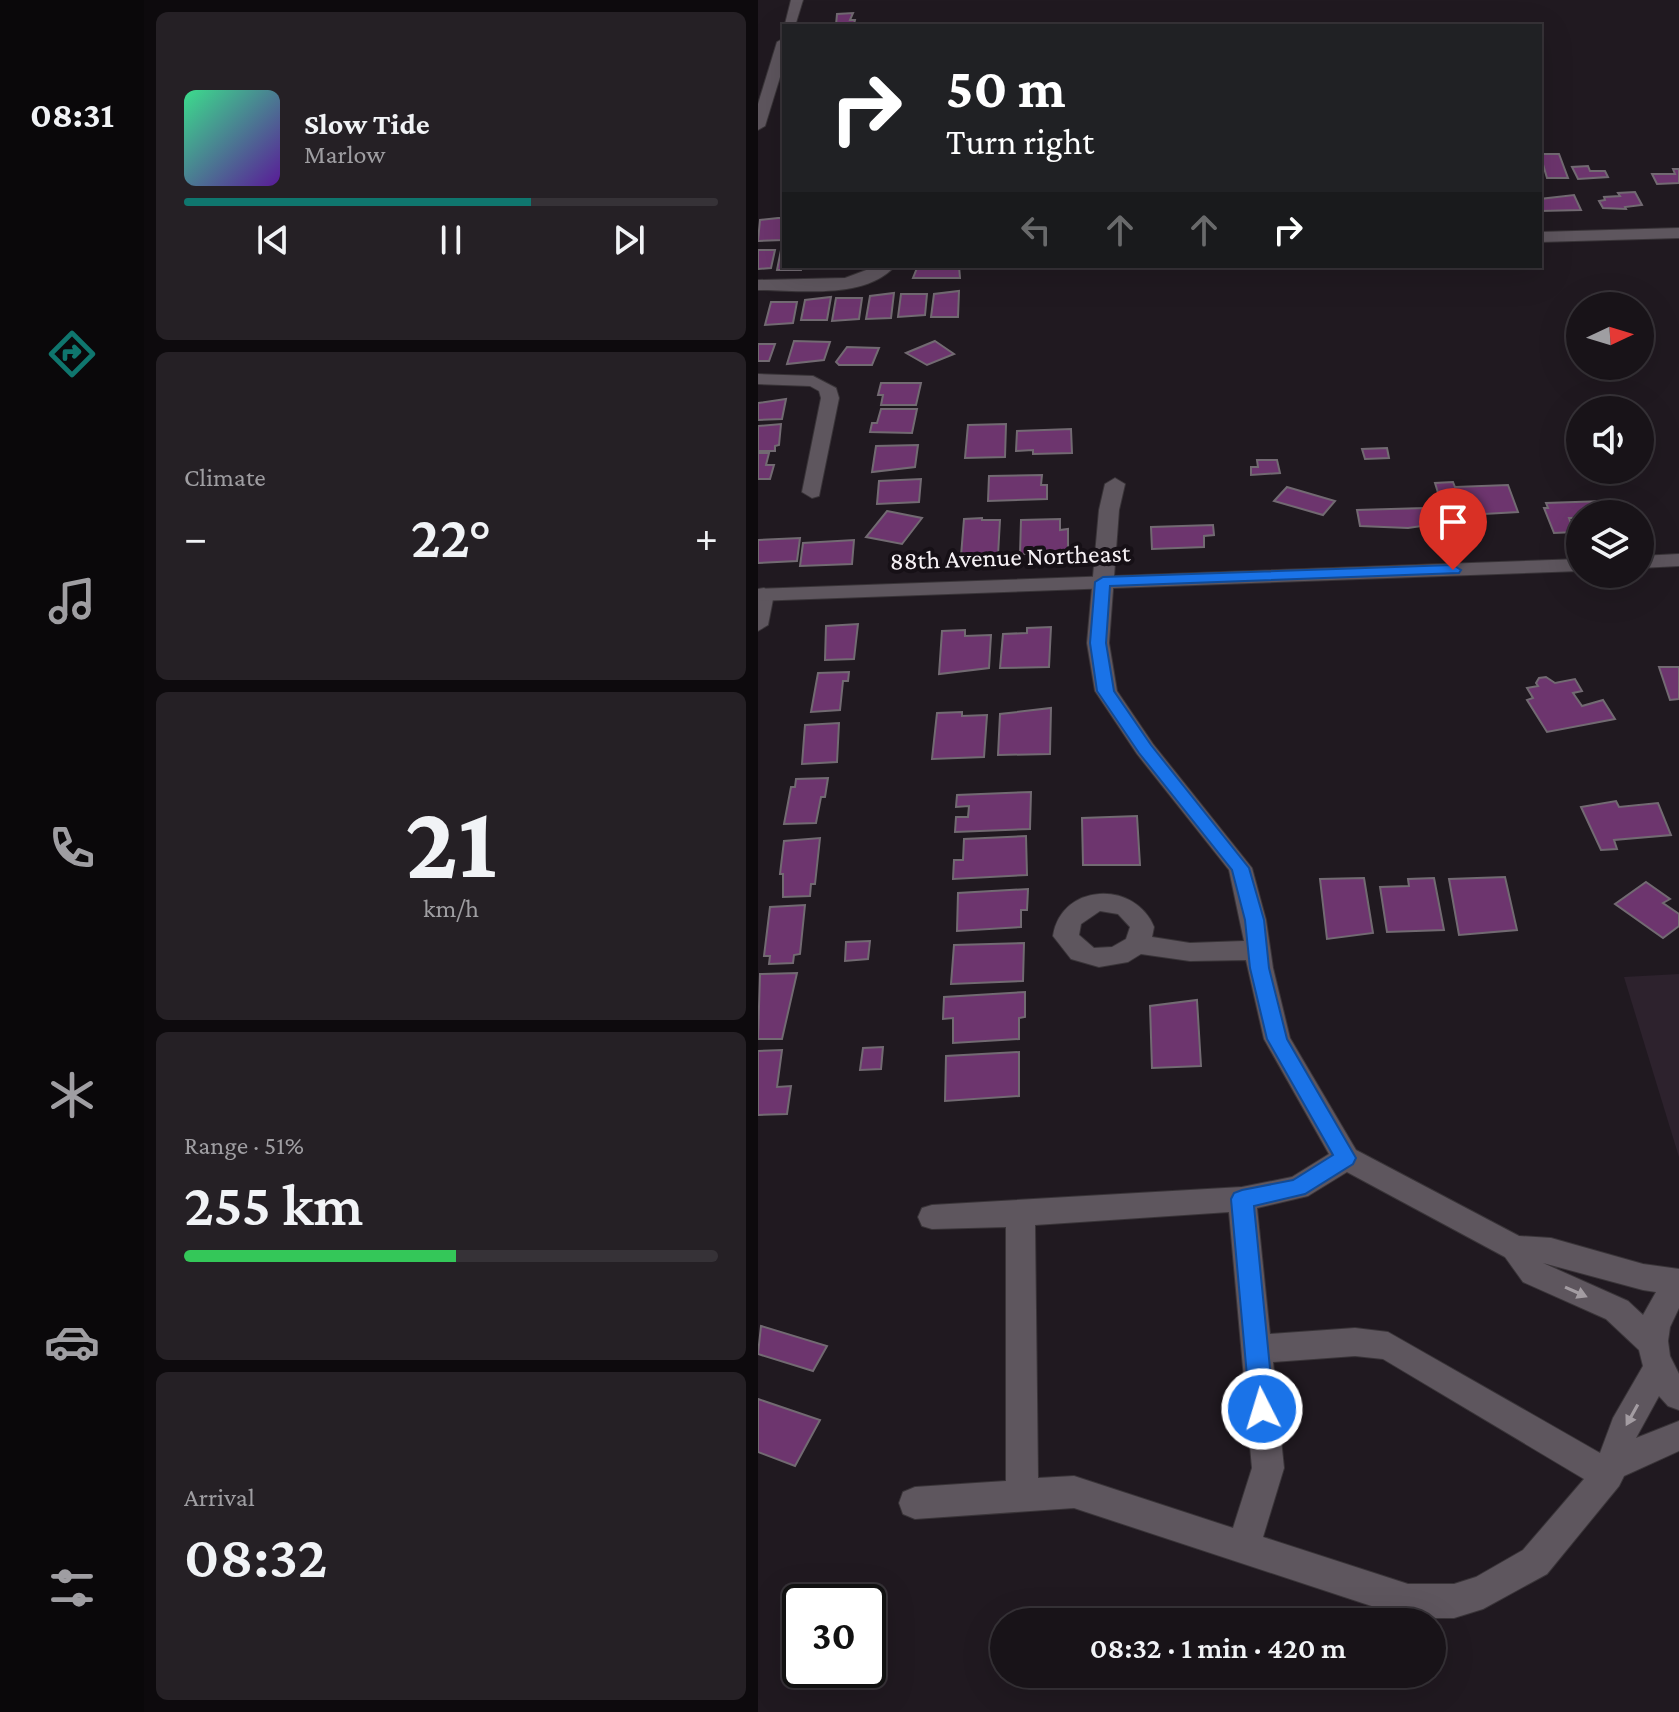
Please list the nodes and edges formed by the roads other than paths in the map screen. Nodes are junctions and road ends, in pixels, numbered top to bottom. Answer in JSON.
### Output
{"nodes":[{"id":1,"x":797,"y":0,"type":"edge"},
{"id":2,"x":790,"y":24,"type":"edge"},
{"id":3,"x":782,"y":48,"type":"edge"},
{"id":4,"x":761,"y":106,"type":"edge"},
{"id":5,"x":758,"y":126,"type":"edge"},
{"id":6,"x":1679,"y":233,"type":"edge"},
{"id":7,"x":1542,"y":237,"type":"edge"},
{"id":8,"x":883,"y":270,"type":"edge"},
{"id":9,"x":758,"y":285,"type":"edge"},
{"id":10,"x":758,"y":379,"type":"edge"},
{"id":11,"x":1115,"y":484,"type":"dead end"},
{"id":12,"x":812,"y":492,"type":"dead end"},
{"id":13,"x":1679,"y":560,"type":"edge"},
{"id":14,"x":1654,"y":561,"type":"edge"},
{"id":15,"x":1566,"y":565,"type":"edge"},
{"id":16,"x":1103,"y":582,"type":"junction"},
{"id":17,"x":761,"y":594,"type":"edge"},
{"id":18,"x":758,"y":625,"type":"edge"},
{"id":19,"x":1137,"y":944,"type":"dead end"},
{"id":20,"x":1257,"y":950,"type":"junction"},
{"id":21,"x":1346,"y":1158,"type":"junction"},
{"id":22,"x":1242,"y":1199,"type":"junction"},
{"id":23,"x":1020,"y":1214,"type":"junction"},
{"id":24,"x":932,"y":1217,"type":"dead end"},
{"id":25,"x":1515,"y":1248,"type":"junction"},
{"id":26,"x":1679,"y":1282,"type":"edge"},
{"id":27,"x":1679,"y":1289,"type":"edge"},
{"id":28,"x":1257,"y":1349,"type":"junction"},
{"id":29,"x":1655,"y":1355,"type":"junction"},
{"id":30,"x":1679,"y":1396,"type":"edge"},
{"id":31,"x":1679,"y":1436,"type":"edge"},
{"id":32,"x":1610,"y":1470,"type":"junction"},
{"id":33,"x":1022,"y":1495,"type":"junction"},
{"id":34,"x":915,"y":1503,"type":"dead end"},
{"id":35,"x":1243,"y":1548,"type":"junction"}],
"edges":[{"from":1,"to":2,"type":"street"},
{"from":3,"to":4,"type":"street"},
{"from":4,"to":5,"type":"street"},
{"from":6,"to":7,"type":"street"},
{"from":8,"to":9,"type":"street"},
{"from":10,"to":12,"type":"street"},
{"from":11,"to":16,"type":"street"},
{"from":13,"to":14,"type":"street"},
{"from":15,"to":16,"type":"street","name":"88th Avenue Northeast"},
{"from":16,"to":17,"type":"street","name":"88th Avenue Northeast"},
{"from":16,"to":20,"type":"street"},
{"from":17,"to":18,"type":"street"},
{"from":19,"to":20,"type":"street"},
{"from":20,"to":21,"type":"street"},
{"from":21,"to":22,"type":"street"},
{"from":21,"to":25,"type":"street"},
{"from":22,"to":23,"type":"street"},
{"from":22,"to":28,"type":"street"},
{"from":23,"to":24,"type":"street"},
{"from":23,"to":33,"type":"street"},
{"from":25,"to":26,"type":"street"},
{"from":25,"to":29,"type":"street","one_way":true},
{"from":27,"to":29,"type":"street"},
{"from":28,"to":32,"type":"street"},
{"from":28,"to":35,"type":"street"},
{"from":29,"to":30,"type":"street"},
{"from":29,"to":32,"type":"street","one_way":true},
{"from":31,"to":32,"type":"street"},
{"from":32,"to":35,"type":"street"},
{"from":33,"to":34,"type":"street"},
{"from":33,"to":35,"type":"street"}]}
